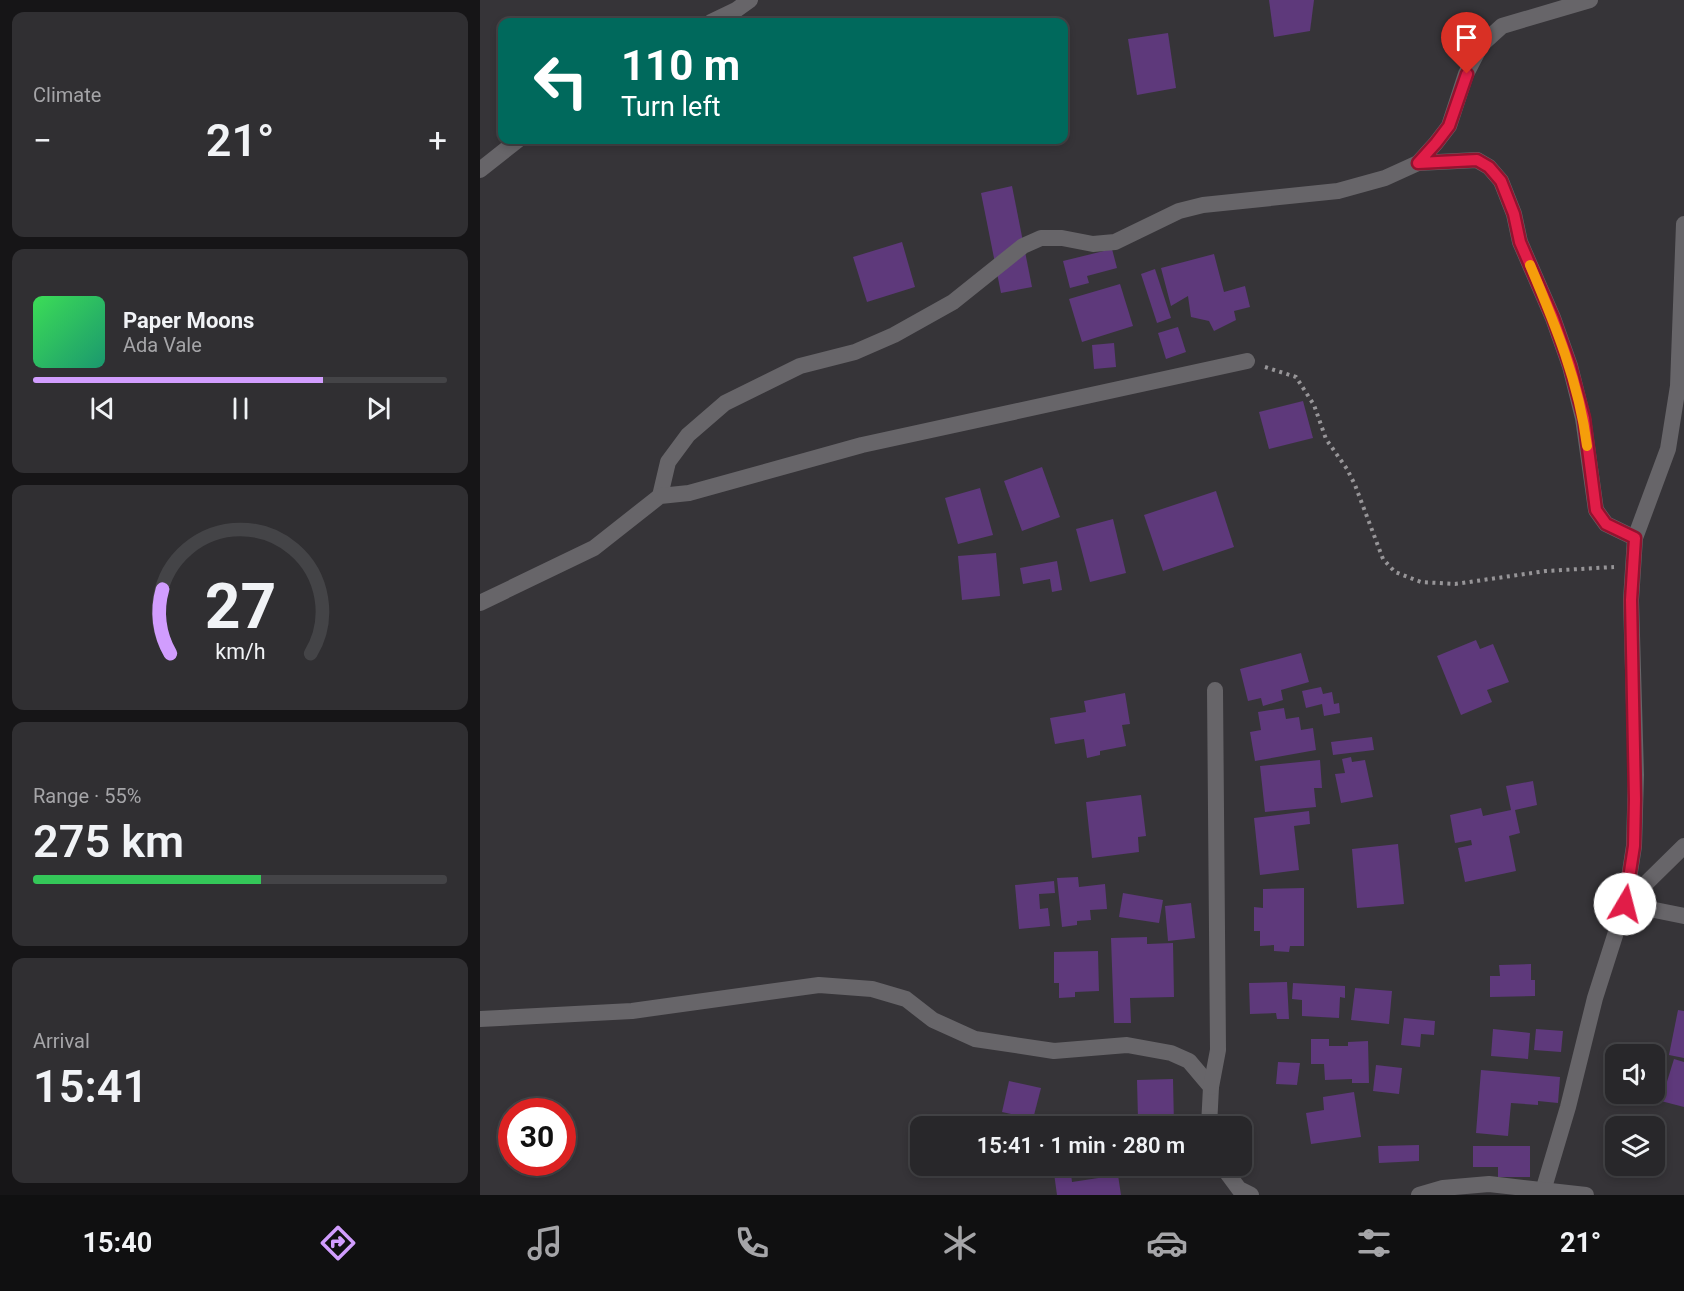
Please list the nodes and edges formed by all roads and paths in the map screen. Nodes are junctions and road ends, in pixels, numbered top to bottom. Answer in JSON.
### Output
{"nodes":[{"id":1,"x":750,"y":0,"type":"edge"},
{"id":2,"x":1590,"y":0,"type":"edge"},
{"id":3,"x":719,"y":18,"type":"edge"},
{"id":4,"x":513,"y":144,"type":"edge"},
{"id":5,"x":1418,"y":163,"type":"junction"},
{"id":6,"x":480,"y":170,"type":"edge"},
{"id":7,"x":1684,"y":224,"type":"edge"},
{"id":8,"x":1247,"y":361,"type":"joint"},
{"id":9,"x":660,"y":496,"type":"junction"},
{"id":10,"x":1635,"y":538,"type":"junction"},
{"id":11,"x":1633,"y":565,"type":"junction"},
{"id":12,"x":480,"y":603,"type":"edge"},
{"id":13,"x":1215,"y":690,"type":"dead end"},
{"id":14,"x":1684,"y":846,"type":"edge"},
{"id":15,"x":1625,"y":904,"type":"junction"},
{"id":16,"x":1684,"y":916,"type":"edge"},
{"id":17,"x":480,"y":1018,"type":"edge"},
{"id":18,"x":1211,"y":1087,"type":"junction"},
{"id":19,"x":1210,"y":1116,"type":"edge"},
{"id":20,"x":1229,"y":1176,"type":"edge"},
{"id":21,"x":1552,"y":1193,"type":"edge"},
{"id":22,"x":1251,"y":1195,"type":"edge"},
{"id":23,"x":1419,"y":1195,"type":"edge"},
{"id":24,"x":1586,"y":1195,"type":"edge"}],
"edges":[{"from":1,"to":3,"type":"street"},
{"from":2,"to":5,"type":"street"},
{"from":4,"to":6,"type":"street"},
{"from":5,"to":9,"type":"street"},
{"from":5,"to":10,"type":"street"},
{"from":7,"to":10,"type":"street"},
{"from":8,"to":9,"type":"street"},
{"from":8,"to":11,"type":"path"},
{"from":9,"to":12,"type":"street"},
{"from":10,"to":11,"type":"street"},
{"from":11,"to":15,"type":"street"},
{"from":13,"to":18,"type":"street"},
{"from":14,"to":15,"type":"street"},
{"from":15,"to":16,"type":"street"},
{"from":15,"to":21,"type":"street"},
{"from":17,"to":18,"type":"street"},
{"from":18,"to":19,"type":"street"},
{"from":20,"to":22,"type":"street"},
{"from":21,"to":23,"type":"street"},
{"from":21,"to":24,"type":"street"}]}
